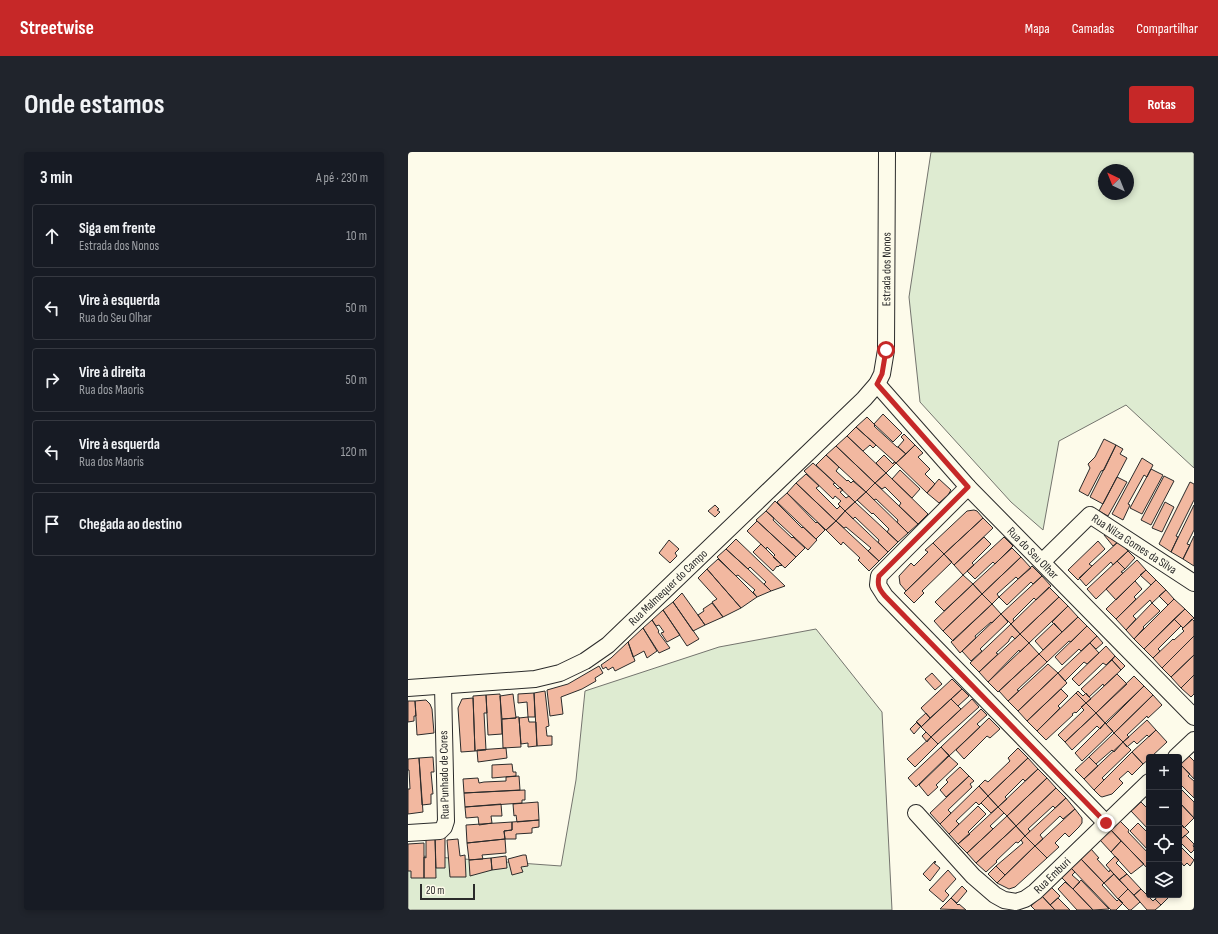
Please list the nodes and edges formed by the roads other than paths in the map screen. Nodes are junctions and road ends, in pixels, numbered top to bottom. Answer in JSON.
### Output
{"nodes":[{"id":1,"x":887,"y":152,"type":"edge"},
{"id":2,"x":877,"y":384,"type":"junction"},
{"id":3,"x":968,"y":487,"type":"junction"},
{"id":4,"x":1042,"y":562,"type":"junction"},
{"id":5,"x":1194,"y":583,"type":"edge"},
{"id":6,"x":443,"y":686,"type":"junction"},
{"id":7,"x":408,"y":688,"type":"edge"},
{"id":8,"x":1194,"y":717,"type":"edge"},
{"id":9,"x":1194,"y":740,"type":"edge"},
{"id":10,"x":1179,"y":754,"type":"edge"},
{"id":11,"x":1146,"y":785,"type":"edge"},
{"id":12,"x":916,"y":813,"type":"dead end"},
{"id":13,"x":1106,"y":823,"type":"junction"},
{"id":14,"x":408,"y":833,"type":"edge"}],
"edges":[{"from":1,"to":2,"type":"street","name":"Estrada dos Nonos"},
{"from":2,"to":3,"type":"street","name":"Rua do Seu Olhar"},
{"from":2,"to":6,"type":"street","name":"Rua Malmequer do Campo"},
{"from":3,"to":4,"type":"street","name":"Rua do Seu Olhar"},
{"from":3,"to":13,"type":"street"},
{"from":4,"to":5,"type":"street","name":"Rua Nilza Gomes da Silva"},
{"from":4,"to":8,"type":"street","name":"Rua do Seu Olhar"},
{"from":6,"to":7,"type":"street","name":"Rua Malmequer do Campo"},
{"from":6,"to":14,"type":"street","name":"Rua Punhado de Cores"},
{"from":9,"to":10,"type":"street"},
{"from":11,"to":13,"type":"street","name":"Rua Emburi"},
{"from":12,"to":13,"type":"street","name":"Rua Emburi"}]}
